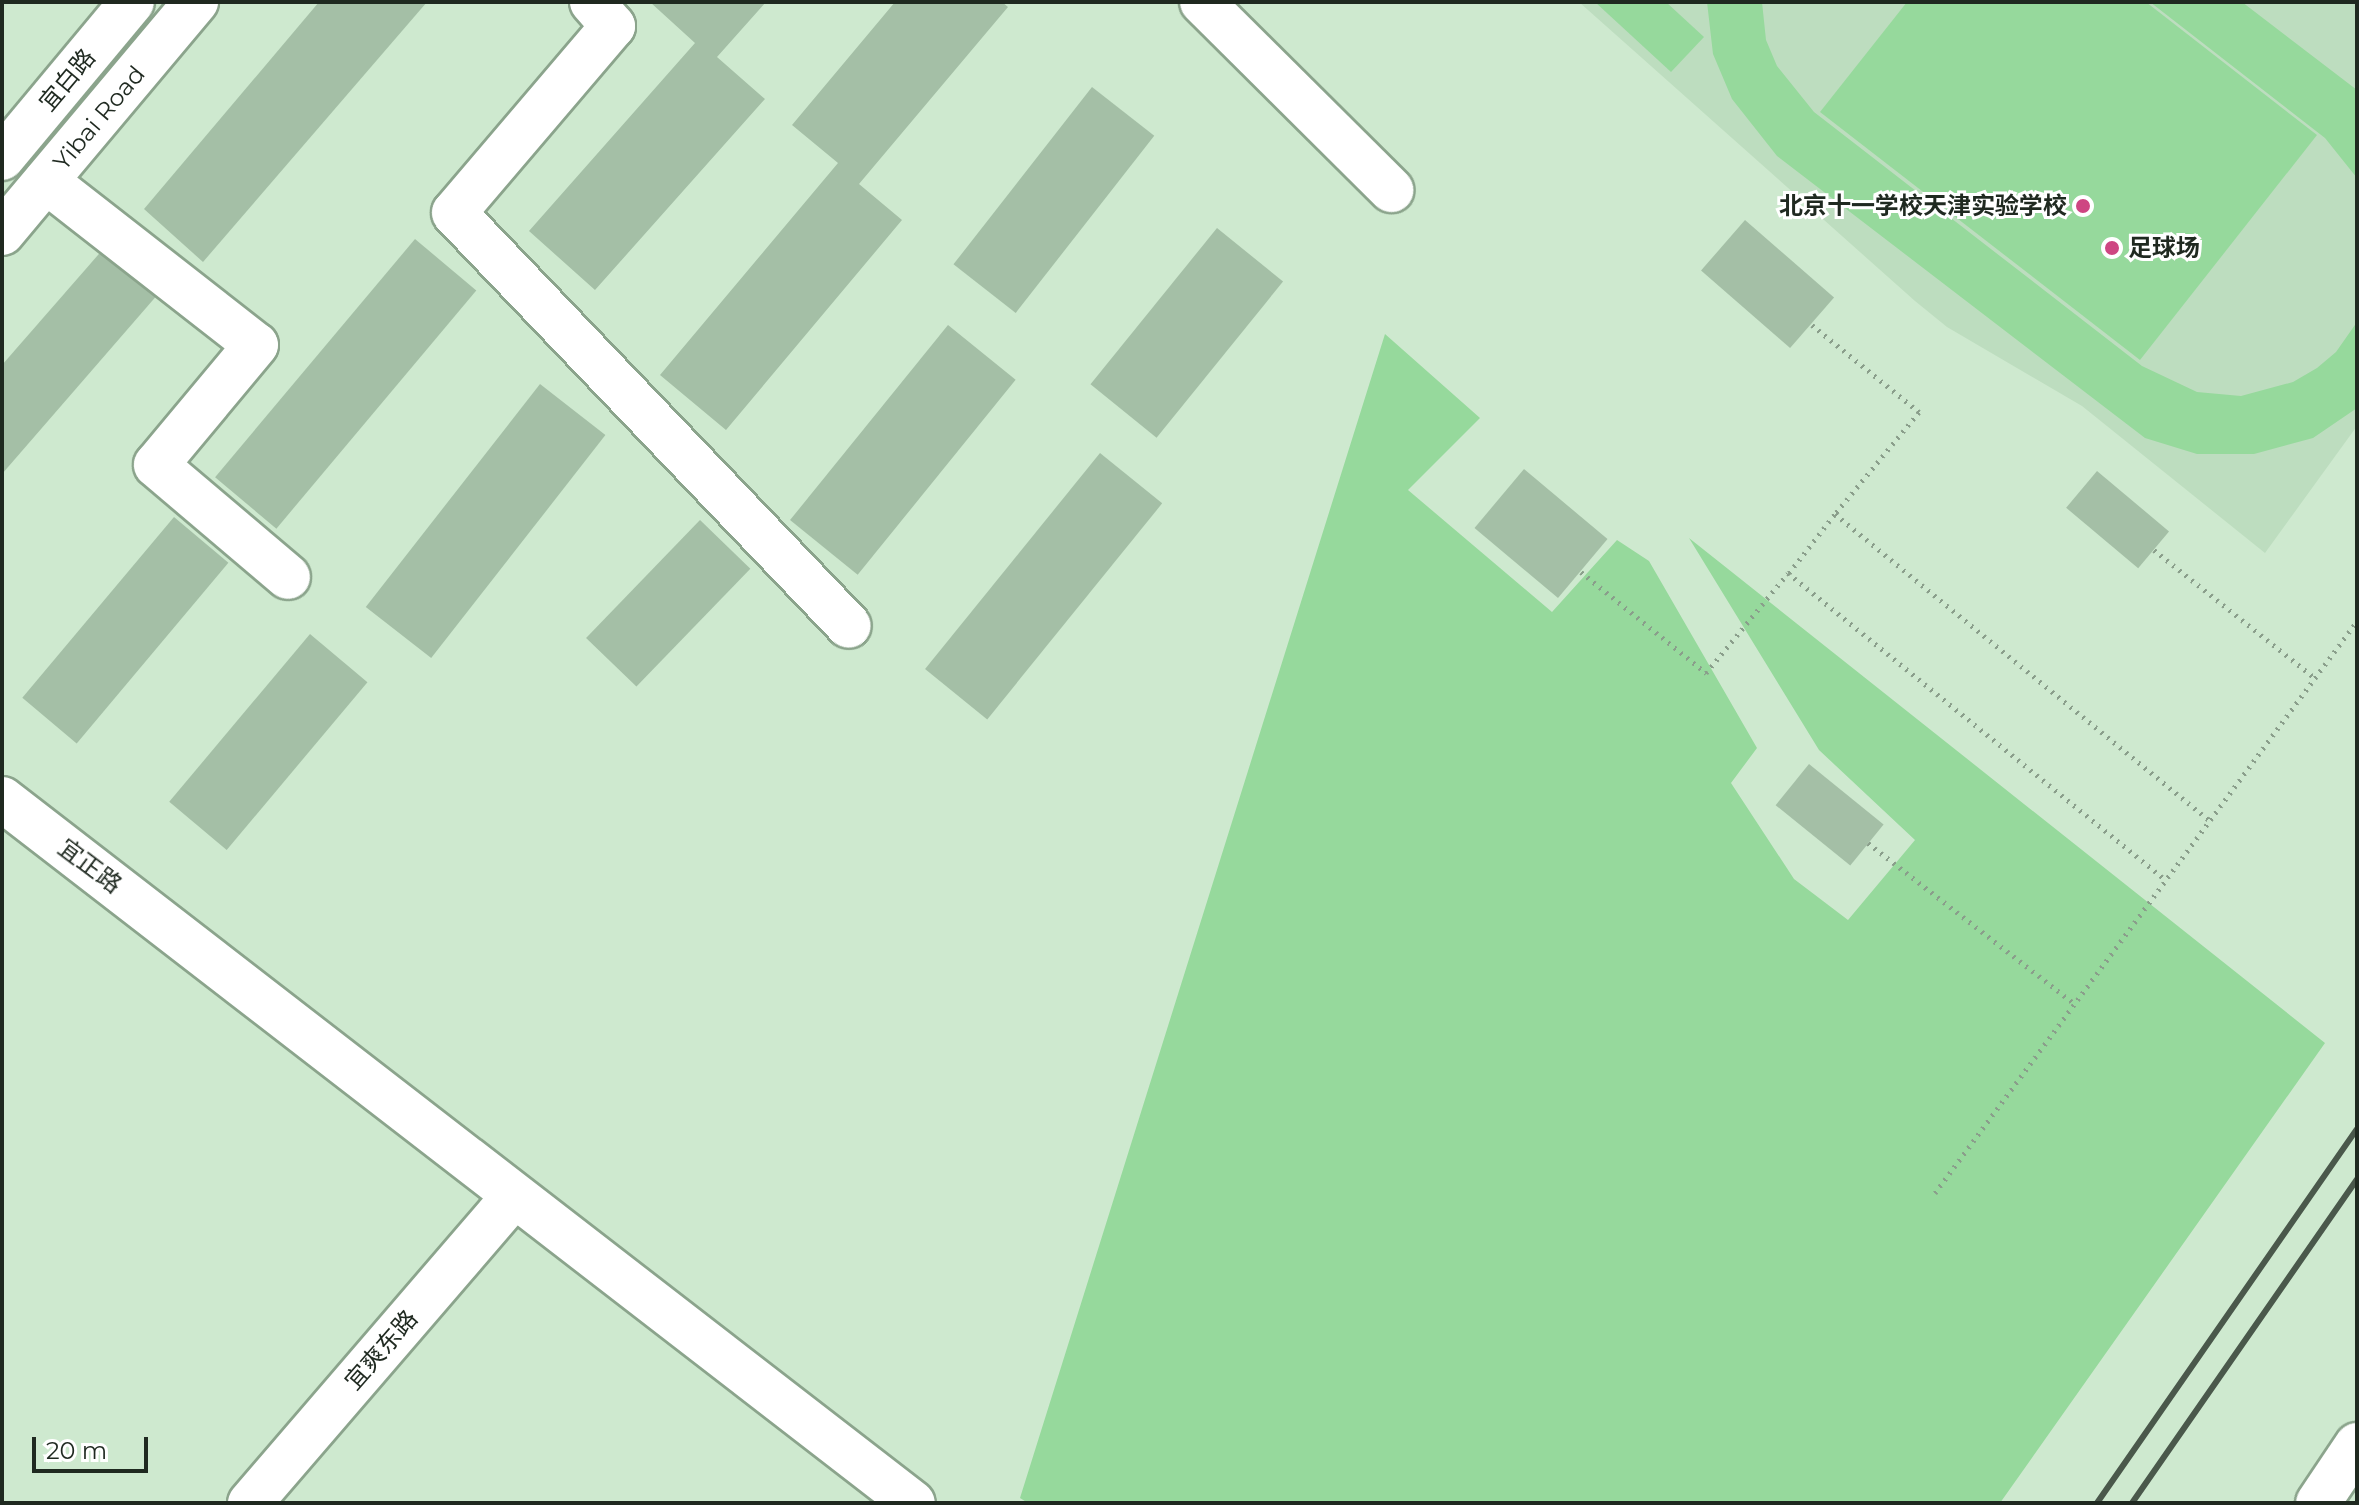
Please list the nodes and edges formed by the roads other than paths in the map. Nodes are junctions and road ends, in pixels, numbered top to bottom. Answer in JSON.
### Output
{"nodes":[{"id":1,"x":132,"y":2,"type":"edge"},
{"id":2,"x":196,"y":2,"type":"edge"},
{"id":3,"x":592,"y":2,"type":"edge"},
{"id":4,"x":1202,"y":2,"type":"edge"},
{"id":5,"x":2,"y":158,"type":"edge"},
{"id":6,"x":46,"y":181,"type":"junction"},
{"id":7,"x":1391,"y":190,"type":"dead end"},
{"id":8,"x":2,"y":233,"type":"edge"},
{"id":9,"x":288,"y":577,"type":"dead end"},
{"id":10,"x":849,"y":626,"type":"dead end"},
{"id":11,"x":2,"y":799,"type":"edge"},
{"id":12,"x":512,"y":1198,"type":"junction"},
{"id":13,"x":2357,"y":1445,"type":"edge"},
{"id":14,"x":250,"y":1503,"type":"edge"},
{"id":15,"x":913,"y":1503,"type":"edge"},
{"id":16,"x":2318,"y":1503,"type":"edge"}],
"edges":[{"from":1,"to":5,"type":"street","name":"宜白路"},
{"from":2,"to":6,"type":"street","name":"Yibai Road"},
{"from":3,"to":10,"type":"street"},
{"from":4,"to":7,"type":"street"},
{"from":6,"to":8,"type":"street","name":"Yibai Road"},
{"from":6,"to":9,"type":"street"},
{"from":11,"to":12,"type":"street","name":"宜正路"},
{"from":12,"to":14,"type":"street","name":"宜爽东路"},
{"from":12,"to":15,"type":"street","name":"宜正路"},
{"from":13,"to":16,"type":"street"}]}
